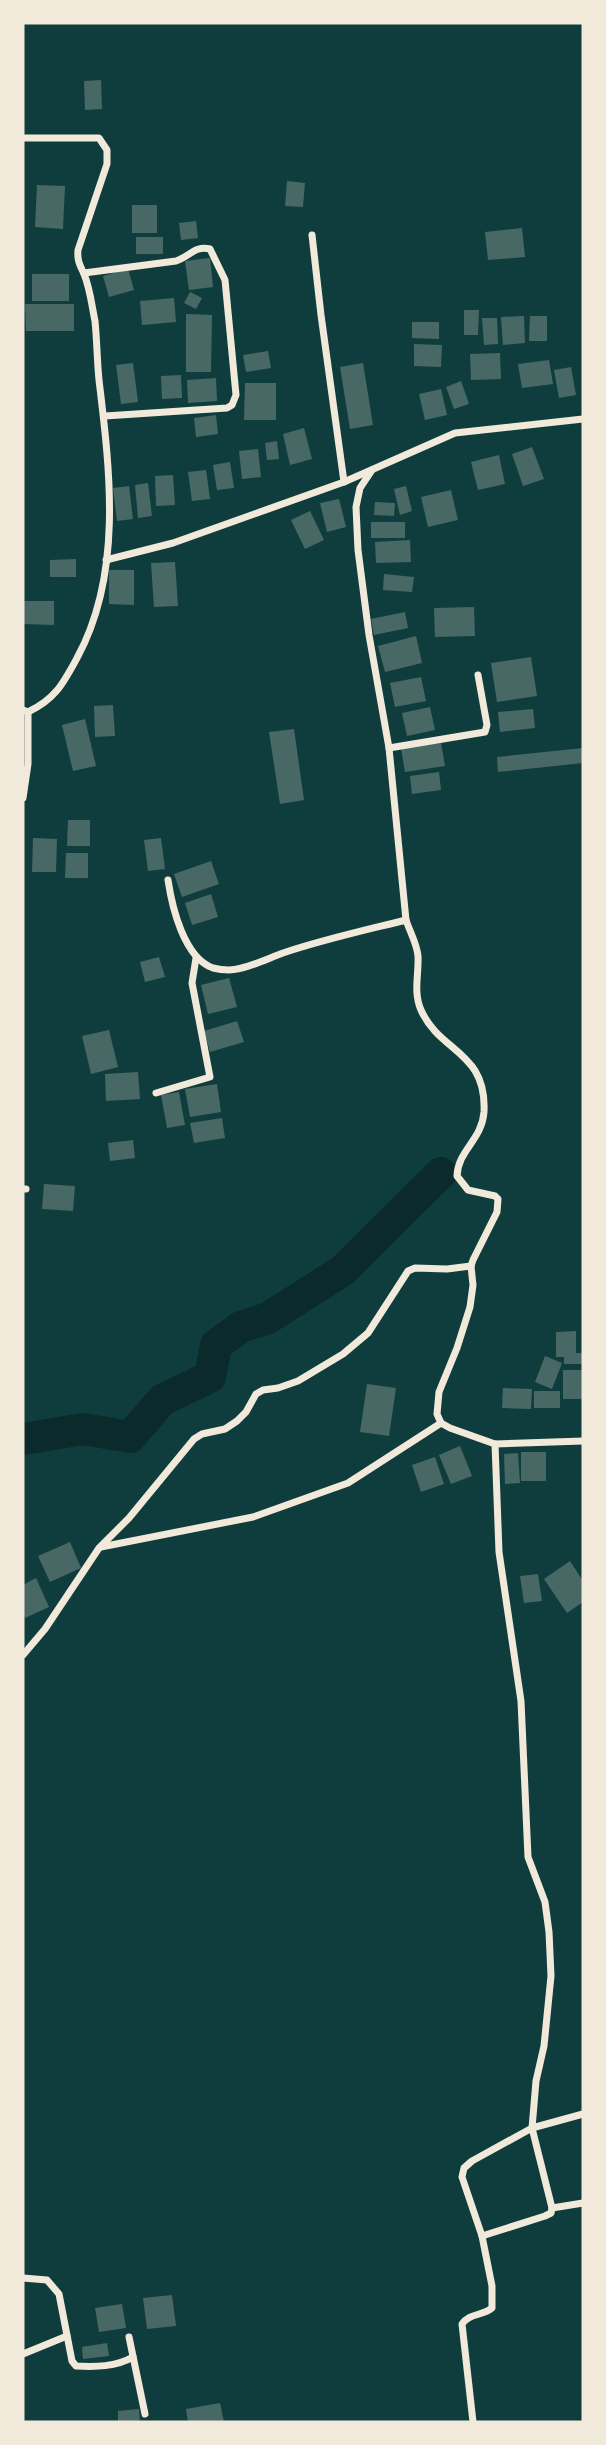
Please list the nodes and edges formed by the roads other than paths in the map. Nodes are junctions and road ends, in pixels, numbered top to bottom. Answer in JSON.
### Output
{"nodes":[{"id":1,"x":23,"y":138,"type":"edge"},
{"id":2,"x":312,"y":235,"type":"dead end"},
{"id":3,"x":84,"y":273,"type":"junction"},
{"id":4,"x":105,"y":416,"type":"junction"},
{"id":5,"x":583,"y":419,"type":"edge"},
{"id":6,"x":373,"y":468,"type":"junction"},
{"id":7,"x":344,"y":482,"type":"junction"},
{"id":8,"x":106,"y":560,"type":"junction"},
{"id":9,"x":478,"y":675,"type":"dead end"},
{"id":10,"x":25,"y":711,"type":"edge"},
{"id":11,"x":389,"y":748,"type":"junction"},
{"id":12,"x":23,"y":798,"type":"edge"},
{"id":13,"x":168,"y":880,"type":"dead end"},
{"id":14,"x":406,"y":920,"type":"junction"},
{"id":15,"x":196,"y":958,"type":"junction"},
{"id":16,"x":156,"y":1093,"type":"dead end"},
{"id":17,"x":471,"y":1266,"type":"junction"},
{"id":18,"x":441,"y":1423,"type":"junction"},
{"id":19,"x":583,"y":1441,"type":"edge"},
{"id":20,"x":495,"y":1444,"type":"junction"},
{"id":21,"x":99,"y":1548,"type":"junction"},
{"id":22,"x":23,"y":1655,"type":"edge"},
{"id":23,"x":583,"y":2114,"type":"edge"},
{"id":24,"x":532,"y":2128,"type":"junction"},
{"id":25,"x":583,"y":2203,"type":"edge"},
{"id":26,"x":552,"y":2208,"type":"junction"},
{"id":27,"x":482,"y":2236,"type":"junction"},
{"id":28,"x":23,"y":2278,"type":"edge"},
{"id":29,"x":66,"y":2336,"type":"junction"},
{"id":30,"x":129,"y":2337,"type":"dead end"},
{"id":31,"x":23,"y":2354,"type":"edge"},
{"id":32,"x":133,"y":2357,"type":"junction"},
{"id":33,"x":145,"y":2414,"type":"dead end"},
{"id":34,"x":472,"y":2422,"type":"edge"}],
"edges":[{"from":1,"to":3,"type":"street"},
{"from":2,"to":7,"type":"street"},
{"from":3,"to":4,"type":"street"},
{"from":3,"to":4,"type":"street"},
{"from":4,"to":8,"type":"street"},
{"from":5,"to":6,"type":"street"},
{"from":6,"to":7,"type":"street"},
{"from":6,"to":11,"type":"street"},
{"from":7,"to":8,"type":"street"},
{"from":8,"to":10,"type":"street"},
{"from":9,"to":11,"type":"street"},
{"from":10,"to":12,"type":"street"},
{"from":11,"to":14,"type":"street"},
{"from":13,"to":15,"type":"street"},
{"from":14,"to":15,"type":"street"},
{"from":14,"to":17,"type":"street"},
{"from":15,"to":16,"type":"street"},
{"from":17,"to":18,"type":"street"},
{"from":17,"to":21,"type":"street"},
{"from":18,"to":20,"type":"street"},
{"from":18,"to":21,"type":"street"},
{"from":19,"to":20,"type":"street"},
{"from":20,"to":24,"type":"street"},
{"from":21,"to":22,"type":"street"},
{"from":23,"to":24,"type":"street"},
{"from":24,"to":26,"type":"street"},
{"from":24,"to":27,"type":"street"},
{"from":25,"to":26,"type":"street"},
{"from":26,"to":27,"type":"street"},
{"from":27,"to":34,"type":"street"},
{"from":28,"to":29,"type":"street"},
{"from":29,"to":31,"type":"street"},
{"from":29,"to":32,"type":"street"},
{"from":30,"to":32,"type":"street"},
{"from":32,"to":33,"type":"street"}]}
